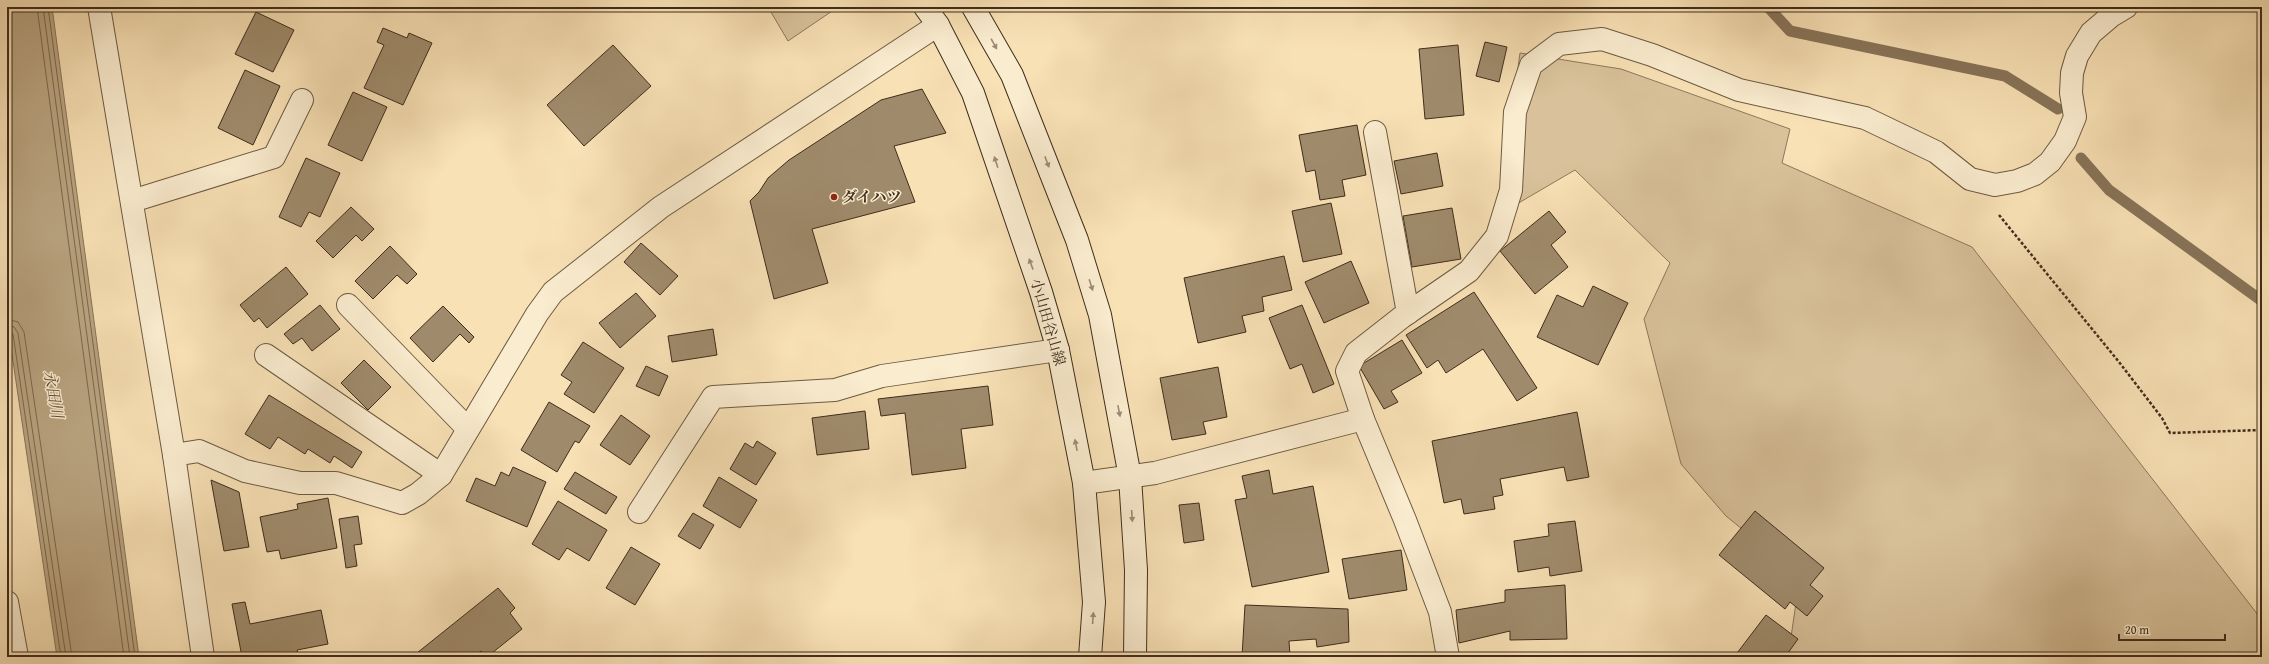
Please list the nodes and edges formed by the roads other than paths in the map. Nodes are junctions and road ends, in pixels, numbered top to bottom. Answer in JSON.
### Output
{"nodes":[{"id":1,"x":99,"y":7,"type":"edge"},
{"id":2,"x":925,"y":7,"type":"edge"},
{"id":3,"x":973,"y":7,"type":"edge"},
{"id":4,"x":2126,"y":7,"type":"edge"},
{"id":5,"x":938,"y":25,"type":"junction"},
{"id":6,"x":302,"y":100,"type":"dead end"},
{"id":7,"x":1375,"y":132,"type":"dead end"},
{"id":8,"x":132,"y":201,"type":"junction"},
{"id":9,"x":348,"y":305,"type":"dead end"},
{"id":10,"x":1408,"y":313,"type":"junction"},
{"id":11,"x":1058,"y":350,"type":"junction"},
{"id":12,"x":266,"y":355,"type":"dead end"},
{"id":13,"x":1362,"y":419,"type":"junction"},
{"id":14,"x":468,"y":429,"type":"junction"},
{"id":15,"x":174,"y":455,"type":"junction"},
{"id":16,"x":441,"y":475,"type":"junction"},
{"id":17,"x":1130,"y":477,"type":"junction"},
{"id":18,"x":1084,"y":483,"type":"junction"},
{"id":19,"x":639,"y":512,"type":"dead end"},
{"id":20,"x":7,"y":602,"type":"edge"},
{"id":21,"x":17,"y":657,"type":"edge"},
{"id":22,"x":203,"y":657,"type":"edge"},
{"id":23,"x":1090,"y":657,"type":"edge"},
{"id":24,"x":1135,"y":657,"type":"edge"},
{"id":25,"x":1448,"y":657,"type":"edge"}],
"edges":[{"from":1,"to":8,"type":"street"},
{"from":2,"to":5,"type":"street","name":"小山田谷山線"},
{"from":3,"to":17,"type":"street","one_way":true},
{"from":4,"to":10,"type":"street"},
{"from":11,"to":5,"type":"street","name":"小山田谷山線","one_way":true},
{"from":5,"to":14,"type":"street"},
{"from":6,"to":8,"type":"street"},
{"from":7,"to":10,"type":"street"},
{"from":8,"to":15,"type":"street"},
{"from":9,"to":14,"type":"street"},
{"from":10,"to":13,"type":"street"},
{"from":18,"to":11,"type":"street","name":"小山田谷山線","one_way":true},
{"from":11,"to":19,"type":"street"},
{"from":12,"to":16,"type":"street"},
{"from":13,"to":17,"type":"street"},
{"from":13,"to":25,"type":"street"},
{"from":14,"to":16,"type":"street"},
{"from":15,"to":16,"type":"street"},
{"from":15,"to":22,"type":"street"},
{"from":17,"to":18,"type":"street"},
{"from":17,"to":24,"type":"street","one_way":true},
{"from":23,"to":18,"type":"street","name":"小山田谷山線","one_way":true},
{"from":20,"to":21,"type":"street"}]}
